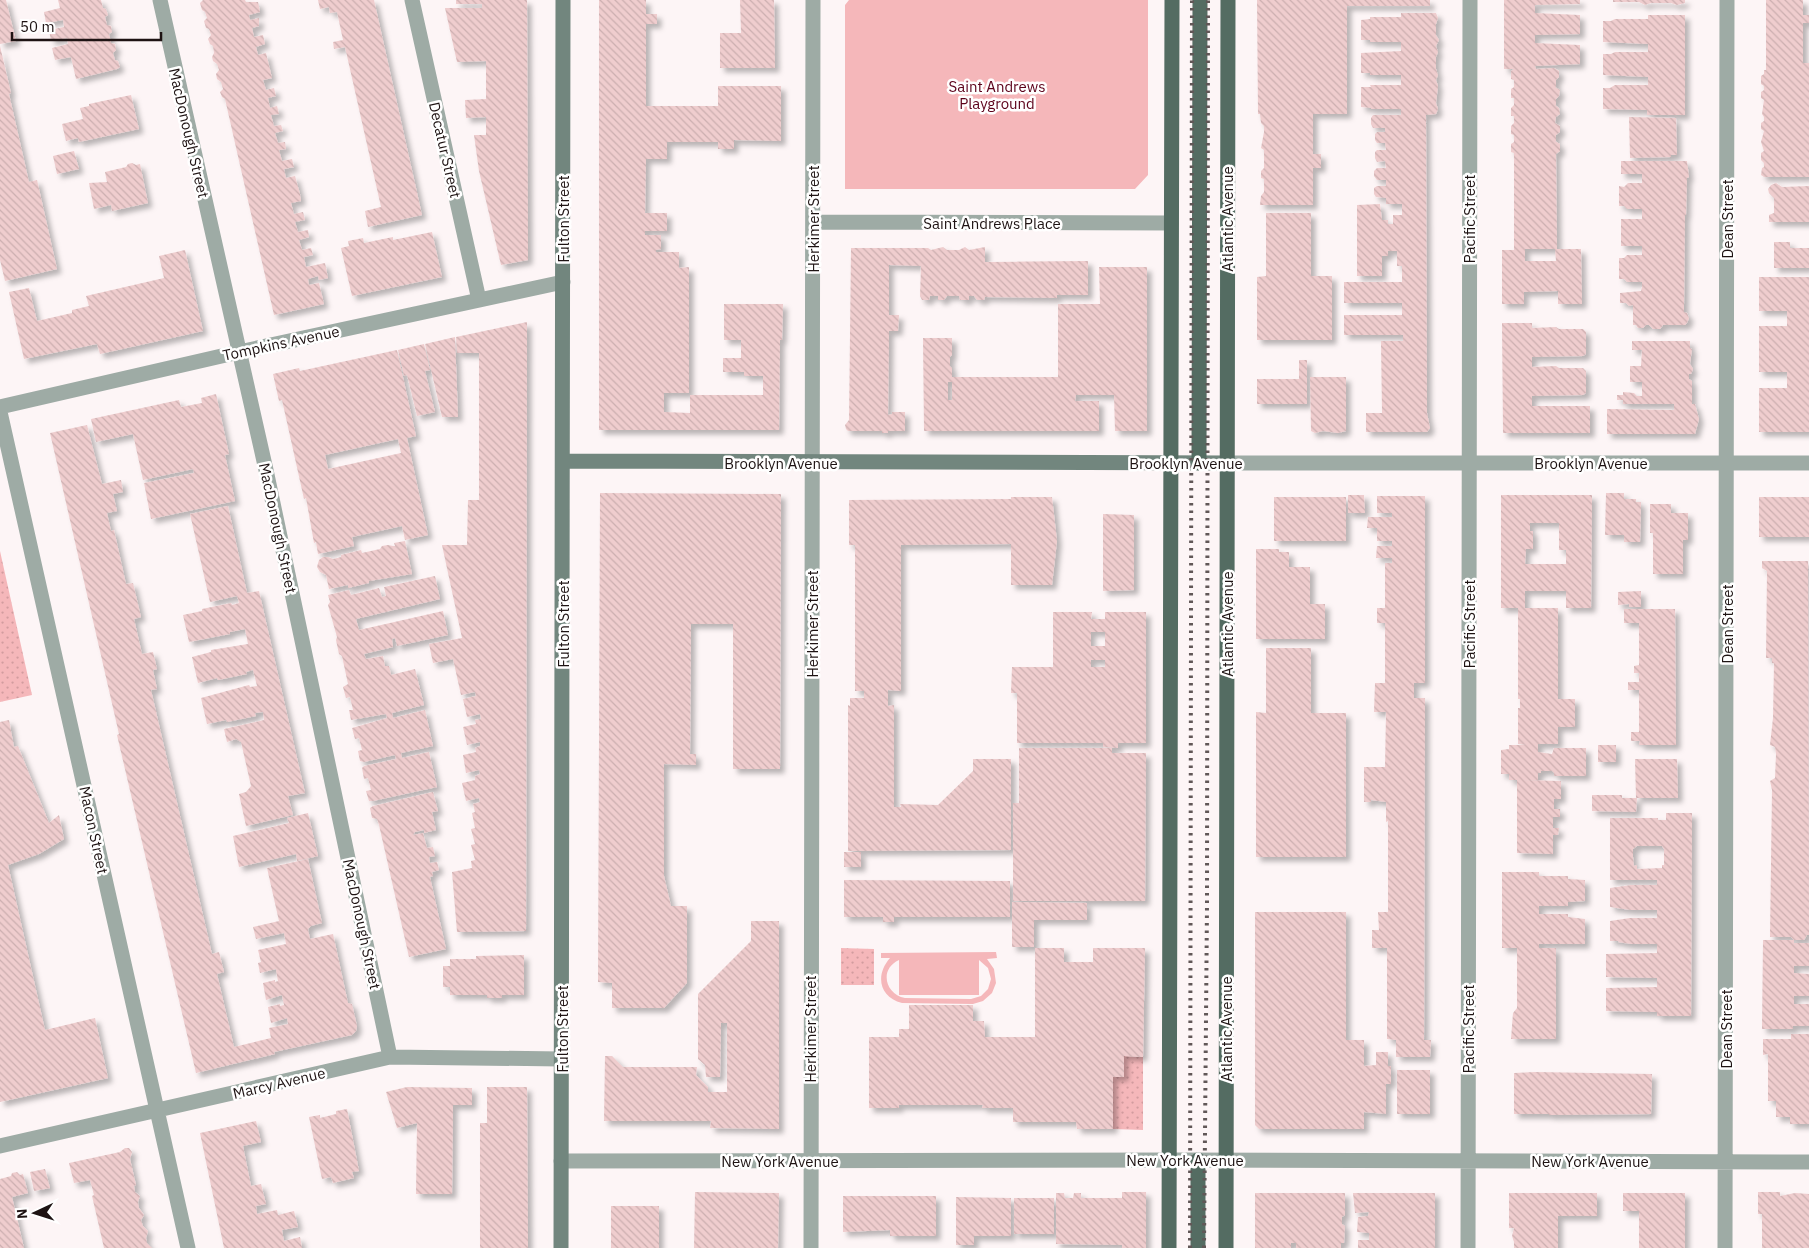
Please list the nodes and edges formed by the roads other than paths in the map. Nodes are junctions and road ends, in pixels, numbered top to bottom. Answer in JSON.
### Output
{"nodes":[{"id":1,"x":160,"y":0,"type":"edge"},
{"id":2,"x":412,"y":0,"type":"edge"},
{"id":3,"x":563,"y":0,"type":"edge"},
{"id":4,"x":813,"y":0,"type":"edge"},
{"id":5,"x":1172,"y":0,"type":"edge"},
{"id":6,"x":1200,"y":0,"type":"edge"},
{"id":7,"x":1228,"y":0,"type":"edge"},
{"id":8,"x":1470,"y":0,"type":"edge"},
{"id":9,"x":1727,"y":0,"type":"edge"},
{"id":10,"x":813,"y":222,"type":"junction"},
{"id":11,"x":1171,"y":223,"type":"junction"},
{"id":12,"x":563,"y":282,"type":"junction"},
{"id":13,"x":479,"y":300,"type":"junction"},
{"id":14,"x":239,"y":352,"type":"junction"},
{"id":15,"x":0,"y":407,"type":"edge"},
{"id":16,"x":0,"y":412,"type":"edge"},
{"id":17,"x":562,"y":462,"type":"junction"},
{"id":18,"x":812,"y":463,"type":"junction"},
{"id":19,"x":1170,"y":463,"type":"junction"},
{"id":20,"x":1199,"y":463,"type":"junction"},
{"id":21,"x":1227,"y":463,"type":"junction"},
{"id":22,"x":1469,"y":463,"type":"junction"},
{"id":23,"x":1727,"y":463,"type":"junction"},
{"id":24,"x":1809,"y":463,"type":"edge"},
{"id":25,"x":390,"y":1057,"type":"junction"},
{"id":26,"x":562,"y":1059,"type":"junction"},
{"id":27,"x":156,"y":1111,"type":"junction"},
{"id":28,"x":0,"y":1146,"type":"edge"},
{"id":29,"x":1169,"y":1160,"type":"junction"},
{"id":30,"x":1198,"y":1160,"type":"junction"},
{"id":31,"x":1226,"y":1160,"type":"junction"},
{"id":32,"x":561,"y":1161,"type":"junction"},
{"id":33,"x":811,"y":1161,"type":"junction"},
{"id":34,"x":1468,"y":1161,"type":"junction"},
{"id":35,"x":1726,"y":1162,"type":"junction"},
{"id":36,"x":1809,"y":1162,"type":"edge"},
{"id":37,"x":188,"y":1248,"type":"edge"},
{"id":38,"x":561,"y":1248,"type":"edge"},
{"id":39,"x":811,"y":1248,"type":"edge"},
{"id":40,"x":1169,"y":1248,"type":"edge"},
{"id":41,"x":1198,"y":1248,"type":"edge"},
{"id":42,"x":1226,"y":1248,"type":"edge"},
{"id":43,"x":1468,"y":1248,"type":"edge"},
{"id":44,"x":1725,"y":1248,"type":"edge"}],
"edges":[{"from":1,"to":14,"type":"street","name":"MacDonough Street"},
{"from":2,"to":13,"type":"street","name":"Decatur Street"},
{"from":3,"to":12,"type":"main road","name":"Fulton Street"},
{"from":4,"to":10,"type":"street","name":"Herkimer Street"},
{"from":5,"to":11,"type":"main road"},
{"from":6,"to":20,"type":"main road"},
{"from":7,"to":21,"type":"main road","name":"Atlantic Avenue"},
{"from":8,"to":22,"type":"street","name":"Pacific Street"},
{"from":9,"to":23,"type":"street","name":"Dean Street"},
{"from":10,"to":11,"type":"street","name":"Saint Andrews Place"},
{"from":10,"to":18,"type":"street","name":"Herkimer Street"},
{"from":11,"to":19,"type":"main road"},
{"from":12,"to":13,"type":"street","name":"Tompkins Avenue"},
{"from":12,"to":17,"type":"main road","name":"Fulton Street"},
{"from":13,"to":14,"type":"street","name":"Tompkins Avenue"},
{"from":14,"to":15,"type":"street","name":"Tompkins Avenue"},
{"from":14,"to":25,"type":"street","name":"MacDonough Street"},
{"from":16,"to":27,"type":"street","name":"Macon Street"},
{"from":17,"to":18,"type":"main road","name":"Brooklyn Avenue"},
{"from":17,"to":26,"type":"main road","name":"Fulton Street"},
{"from":18,"to":19,"type":"main road","name":"Brooklyn Avenue"},
{"from":18,"to":33,"type":"street","name":"Herkimer Street"},
{"from":19,"to":20,"type":"main road","name":"Brooklyn Avenue"},
{"from":19,"to":29,"type":"main road"},
{"from":20,"to":21,"type":"main road","name":"Brooklyn Avenue"},
{"from":21,"to":22,"type":"street","name":"Brooklyn Avenue"},
{"from":21,"to":31,"type":"main road","name":"Atlantic Avenue"},
{"from":22,"to":23,"type":"street","name":"Brooklyn Avenue"},
{"from":22,"to":34,"type":"street","name":"Pacific Street"},
{"from":23,"to":24,"type":"street","name":"Brooklyn Avenue"},
{"from":23,"to":35,"type":"street","name":"Dean Street"},
{"from":25,"to":26,"type":"street","name":"Marcy Avenue"},
{"from":25,"to":27,"type":"street","name":"Marcy Avenue"},
{"from":26,"to":32,"type":"main road","name":"Fulton Street"},
{"from":27,"to":28,"type":"street","name":"Marcy Avenue"},
{"from":27,"to":37,"type":"street","name":"Macon Street"},
{"from":29,"to":30,"type":"street","name":"New York Avenue"},
{"from":29,"to":33,"type":"street","name":"New York Avenue"},
{"from":29,"to":40,"type":"main road"},
{"from":30,"to":31,"type":"street","name":"New York Avenue"},
{"from":30,"to":41,"type":"main road"},
{"from":31,"to":34,"type":"street","name":"New York Avenue"},
{"from":31,"to":42,"type":"main road","name":"Atlantic Avenue"},
{"from":32,"to":33,"type":"street","name":"New York Avenue"},
{"from":32,"to":38,"type":"main road","name":"Fulton Street"},
{"from":33,"to":39,"type":"street","name":"Herkimer Street"},
{"from":34,"to":35,"type":"street","name":"New York Avenue"},
{"from":34,"to":43,"type":"street","name":"Pacific Street"},
{"from":35,"to":36,"type":"street","name":"New York Avenue"},
{"from":35,"to":44,"type":"street","name":"Dean Street"}]}
